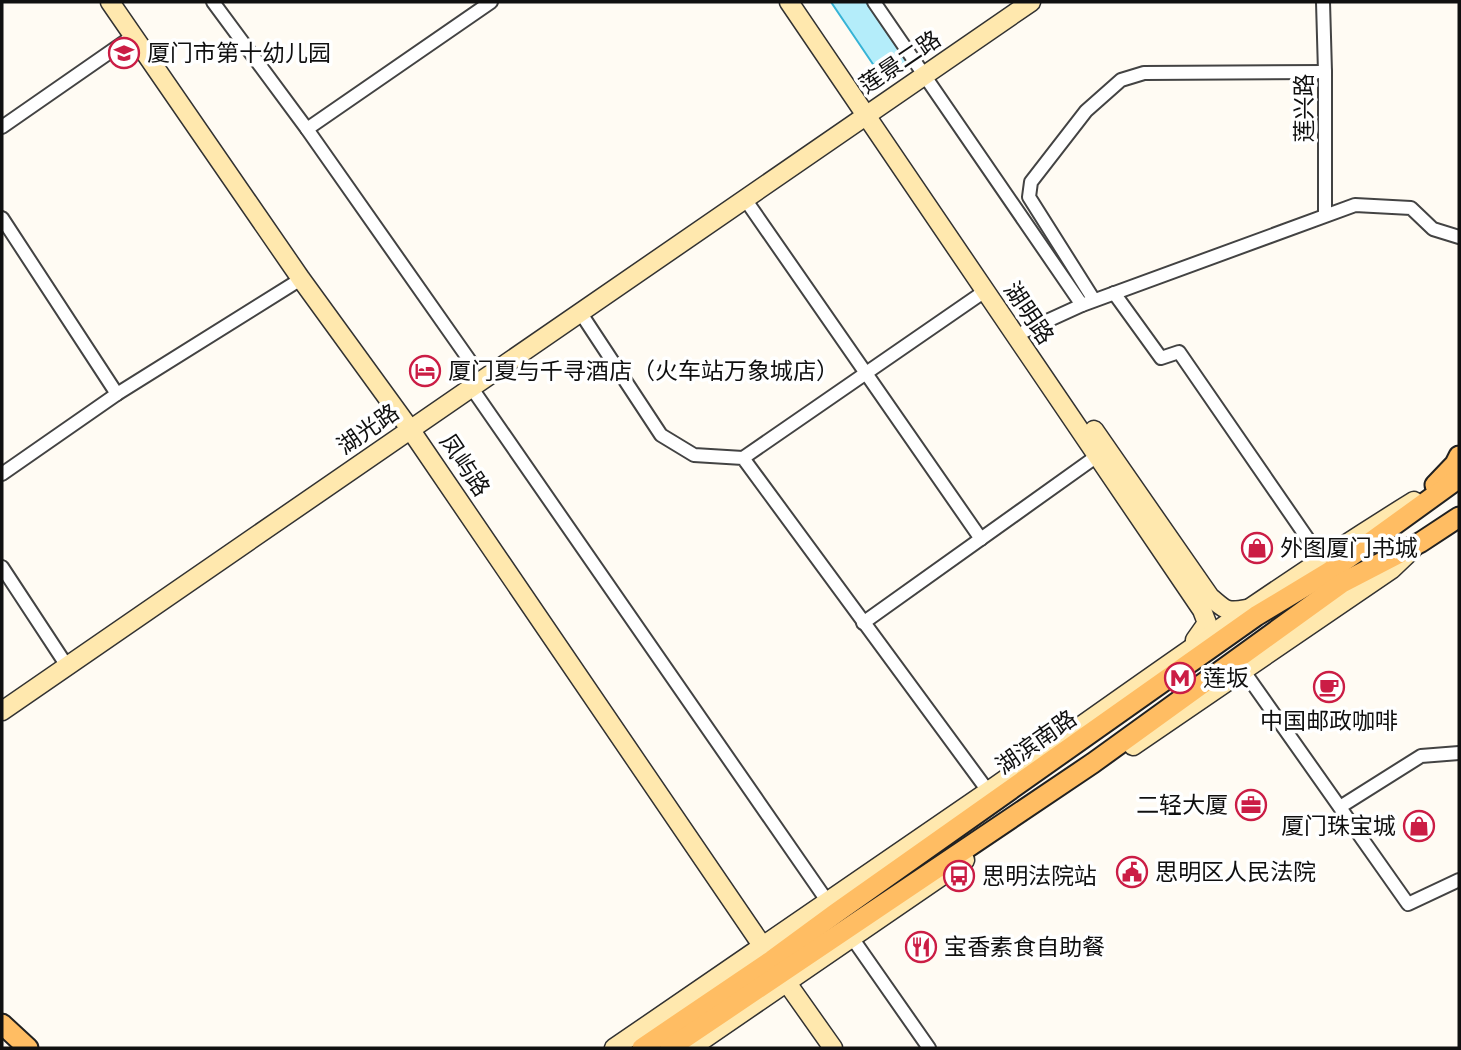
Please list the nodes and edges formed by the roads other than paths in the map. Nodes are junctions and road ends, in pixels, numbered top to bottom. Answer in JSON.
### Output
{"nodes":[{"id":1,"x":110,"y":2,"type":"edge"},
{"id":2,"x":213,"y":2,"type":"edge"},
{"id":3,"x":491,"y":2,"type":"edge"},
{"id":4,"x":789,"y":2,"type":"edge"},
{"id":5,"x":800,"y":2,"type":"edge"},
{"id":6,"x":874,"y":2,"type":"edge"},
{"id":7,"x":1323,"y":2,"type":"edge"},
{"id":8,"x":1019,"y":5,"type":"edge"},
{"id":9,"x":133,"y":36,"type":"junction"},
{"id":10,"x":1325,"y":72,"type":"junction"},
{"id":11,"x":925,"y":75,"type":"junction"},
{"id":12,"x":870,"y":113,"type":"junction"},
{"id":13,"x":2,"y":127,"type":"edge"},
{"id":14,"x":307,"y":129,"type":"junction"},
{"id":15,"x":745,"y":198,"type":"junction"},
{"id":16,"x":1325,"y":215,"type":"junction"},
{"id":17,"x":2,"y":218,"type":"edge"},
{"id":18,"x":1459,"y":237,"type":"edge"},
{"id":19,"x":301,"y":279,"type":"junction"},
{"id":20,"x":985,"y":291,"type":"junction"},
{"id":21,"x":1114,"y":293,"type":"junction"},
{"id":22,"x":1088,"y":302,"type":"junction"},
{"id":23,"x":580,"y":312,"type":"junction"},
{"id":24,"x":1025,"y":331,"type":"junction"},
{"id":25,"x":866,"y":373,"type":"junction"},
{"id":26,"x":471,"y":387,"type":"junction"},
{"id":27,"x":117,"y":394,"type":"junction"},
{"id":28,"x":410,"y":429,"type":"junction"},
{"id":29,"x":1097,"y":456,"type":"junction"},
{"id":30,"x":1459,"y":456,"type":"edge"},
{"id":31,"x":743,"y":458,"type":"junction"},
{"id":32,"x":2,"y":474,"type":"edge"},
{"id":33,"x":1459,"y":477,"type":"edge"},
{"id":34,"x":1426,"y":494,"type":"junction"},
{"id":35,"x":1459,"y":517,"type":"edge"},
{"id":36,"x":1459,"y":533,"type":"edge"},
{"id":37,"x":981,"y":539,"type":"junction"},
{"id":38,"x":1421,"y":542,"type":"junction"},
{"id":39,"x":1321,"y":558,"type":"junction"},
{"id":40,"x":2,"y":567,"type":"edge"},
{"id":41,"x":1246,"y":610,"type":"junction"},
{"id":42,"x":863,"y":623,"type":"junction"},
{"id":43,"x":1185,"y":651,"type":"junction"},
{"id":44,"x":67,"y":666,"type":"junction"},
{"id":45,"x":1243,"y":670,"type":"junction"},
{"id":46,"x":2,"y":711,"type":"edge"},
{"id":47,"x":1459,"y":753,"type":"edge"},
{"id":48,"x":988,"y":791,"type":"junction"},
{"id":49,"x":1340,"y":807,"type":"junction"},
{"id":50,"x":1459,"y":880,"type":"edge"},
{"id":51,"x":840,"y":920,"type":"junction"},
{"id":52,"x":776,"y":965,"type":"junction"},
{"id":53,"x":2,"y":1024,"type":"edge"},
{"id":54,"x":28,"y":1048,"type":"edge"},
{"id":55,"x":614,"y":1048,"type":"edge"},
{"id":56,"x":642,"y":1048,"type":"edge"},
{"id":57,"x":670,"y":1048,"type":"edge"},
{"id":58,"x":691,"y":1048,"type":"edge"},
{"id":59,"x":832,"y":1048,"type":"edge"},
{"id":60,"x":929,"y":1048,"type":"edge"}],
"edges":[{"from":1,"to":9,"type":"street","name":"凤屿路"},
{"from":2,"to":14,"type":"street"},
{"from":3,"to":14,"type":"street"},
{"from":4,"to":12,"type":"street","name":"湖明路"},
{"from":5,"to":12,"type":"street","name":"湖明路"},
{"from":6,"to":11,"type":"street"},
{"from":7,"to":10,"type":"street","name":"莲兴路"},
{"from":8,"to":11,"type":"street","name":"莲景二路"},
{"from":9,"to":13,"type":"street"},
{"from":9,"to":19,"type":"street","name":"凤屿路"},
{"from":10,"to":16,"type":"street","name":"莲兴路"},
{"from":10,"to":22,"type":"street"},
{"from":11,"to":12,"type":"street","name":"莲景二路"},
{"from":11,"to":22,"type":"street"},
{"from":12,"to":15,"type":"street","name":"湖光路"},
{"from":12,"to":20,"type":"street","name":"湖明路"},
{"from":12,"to":24,"type":"street","name":"湖明路"},
{"from":14,"to":26,"type":"street"},
{"from":15,"to":23,"type":"street","name":"湖光路"},
{"from":15,"to":25,"type":"street"},
{"from":16,"to":18,"type":"street"},
{"from":16,"to":21,"type":"street"},
{"from":17,"to":27,"type":"street"},
{"from":19,"to":27,"type":"street"},
{"from":19,"to":28,"type":"street","name":"凤屿路"},
{"from":20,"to":25,"type":"street"},
{"from":20,"to":29,"type":"street","name":"湖明路"},
{"from":21,"to":22,"type":"street"},
{"from":21,"to":39,"type":"street"},
{"from":22,"to":24,"type":"street"},
{"from":23,"to":26,"type":"street","name":"湖光路"},
{"from":23,"to":31,"type":"street"},
{"from":24,"to":41,"type":"street","name":"湖明路"},
{"from":25,"to":31,"type":"street"},
{"from":25,"to":37,"type":"street"},
{"from":26,"to":28,"type":"street","name":"湖光路"},
{"from":26,"to":51,"type":"street"},
{"from":27,"to":32,"type":"street"},
{"from":28,"to":44,"type":"street","name":"湖光路"},
{"from":28,"to":52,"type":"street","name":"凤屿路"},
{"from":29,"to":37,"type":"street"},
{"from":29,"to":43,"type":"street","name":"湖明路"},
{"from":30,"to":34,"type":"main road"},
{"from":31,"to":42,"type":"street"},
{"from":33,"to":34,"type":"street"},
{"from":33,"to":51,"type":"main road","name":"湖滨南路"},
{"from":34,"to":39,"type":"street"},
{"from":35,"to":38,"type":"main road","name":"湖滨南路"},
{"from":36,"to":38,"type":"main road"},
{"from":37,"to":42,"type":"street"},
{"from":38,"to":45,"type":"street","name":"湖滨南路"},
{"from":38,"to":51,"type":"main road","name":"湖滨南路"},
{"from":39,"to":41,"type":"street"},
{"from":40,"to":44,"type":"street"},
{"from":41,"to":43,"type":"street"},
{"from":42,"to":48,"type":"street"},
{"from":43,"to":48,"type":"street"},
{"from":44,"to":46,"type":"street","name":"湖光路"},
{"from":45,"to":49,"type":"street"},
{"from":45,"to":51,"type":"street","name":"湖滨南路"},
{"from":47,"to":49,"type":"street"},
{"from":48,"to":51,"type":"street"},
{"from":49,"to":50,"type":"street"},
{"from":51,"to":52,"type":"main road","name":"湖滨南路"},
{"from":51,"to":52,"type":"street","name":"湖滨南路"},
{"from":51,"to":60,"type":"street"},
{"from":52,"to":55,"type":"street"},
{"from":52,"to":56,"type":"main road","name":"湖滨南路"},
{"from":52,"to":57,"type":"main road","name":"湖滨南路"},
{"from":52,"to":58,"type":"street","name":"湖滨南路"},
{"from":52,"to":59,"type":"street","name":"凤屿路"},
{"from":53,"to":54,"type":"main road"}]}
